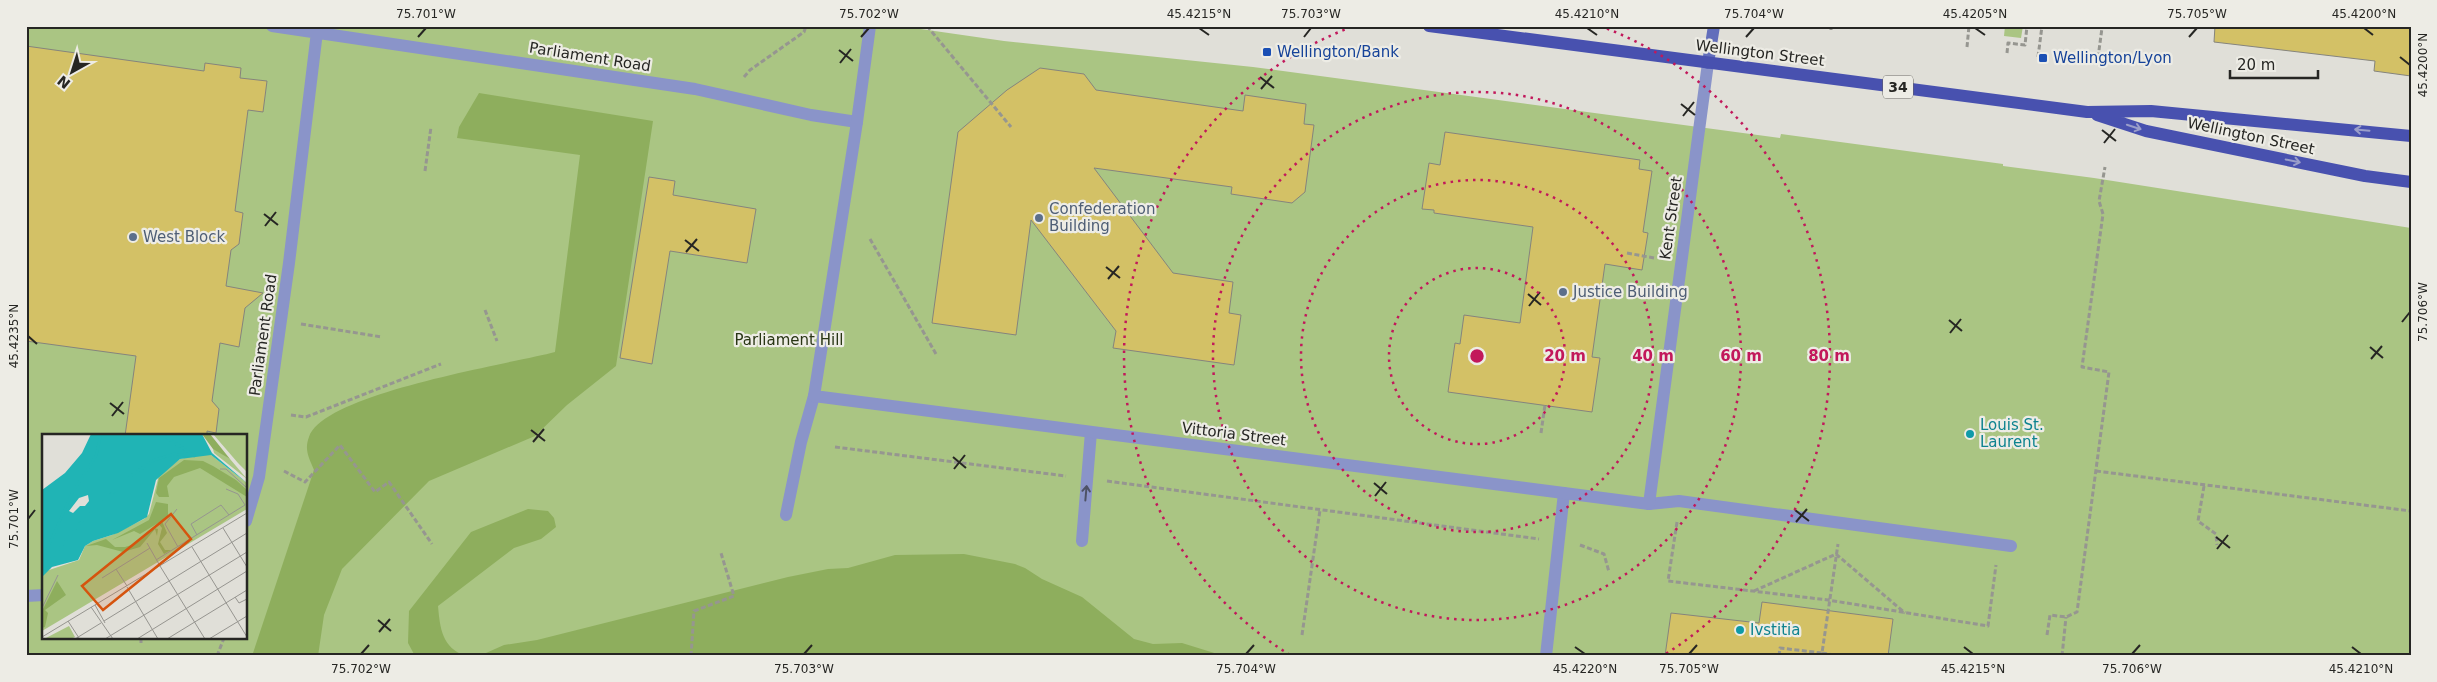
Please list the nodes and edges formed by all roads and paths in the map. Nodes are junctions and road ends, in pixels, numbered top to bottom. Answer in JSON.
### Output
{"nodes":[{"id":1,"x":272,"y":26,"type":"edge"},
{"id":2,"x":806,"y":26,"type":"edge"},
{"id":3,"x":870,"y":26,"type":"edge"},
{"id":4,"x":927,"y":26,"type":"edge"},
{"id":5,"x":1429,"y":26,"type":"edge"},
{"id":6,"x":1714,"y":26,"type":"edge"},
{"id":7,"x":1970,"y":26,"type":"edge"},
{"id":8,"x":2027,"y":26,"type":"edge"},
{"id":9,"x":2042,"y":26,"type":"edge"},
{"id":10,"x":2102,"y":28,"type":"dead end"},
{"id":11,"x":317,"y":32,"type":"junction"},
{"id":12,"x":1967,"y":47,"type":"dead end"},
{"id":13,"x":2007,"y":53,"type":"dead end"},
{"id":14,"x":2038,"y":57,"type":"dead end"},
{"id":15,"x":1708,"y":63,"type":"junction"},
{"id":16,"x":2097,"y":65,"type":"dead end"},
{"id":17,"x":726,"y":97,"type":"junction"},
{"id":18,"x":2088,"y":112,"type":"junction"},
{"id":19,"x":857,"y":122,"type":"junction"},
{"id":20,"x":431,"y":127,"type":"dead end"},
{"id":21,"x":1011,"y":127,"type":"dead end"},
{"id":22,"x":2411,"y":136,"type":"edge"},
{"id":23,"x":2105,"y":167,"type":"dead end"},
{"id":24,"x":425,"y":170,"type":"dead end"},
{"id":25,"x":2411,"y":182,"type":"edge"},
{"id":26,"x":870,"y":239,"type":"dead end"},
{"id":27,"x":1627,"y":253,"type":"dead end"},
{"id":28,"x":1654,"y":258,"type":"dead end"},
{"id":29,"x":485,"y":310,"type":"dead end"},
{"id":30,"x":281,"y":322,"type":"junction"},
{"id":31,"x":382,"y":337,"type":"dead end"},
{"id":32,"x":497,"y":341,"type":"dead end"},
{"id":33,"x":936,"y":354,"type":"dead end"},
{"id":34,"x":441,"y":364,"type":"dead end"},
{"id":35,"x":814,"y":396,"type":"junction"},
{"id":36,"x":1545,"y":405,"type":"dead end"},
{"id":37,"x":291,"y":415,"type":"dead end"},
{"id":38,"x":1091,"y":432,"type":"junction"},
{"id":39,"x":1541,"y":433,"type":"dead end"},
{"id":40,"x":836,"y":447,"type":"dead end"},
{"id":41,"x":284,"y":471,"type":"dead end"},
{"id":42,"x":2096,"y":471,"type":"junction"},
{"id":43,"x":1087,"y":478,"type":"junction"},
{"id":44,"x":2204,"y":486,"type":"junction"},
{"id":45,"x":1564,"y":493,"type":"junction"},
{"id":46,"x":1649,"y":504,"type":"junction"},
{"id":47,"x":1320,"y":510,"type":"junction"},
{"id":48,"x":2411,"y":511,"type":"edge"},
{"id":49,"x":248,"y":515,"type":"edge"},
{"id":50,"x":786,"y":515,"type":"dead end"},
{"id":51,"x":1677,"y":517,"type":"dead end"},
{"id":52,"x":1842,"y":522,"type":"junction"},
{"id":53,"x":1082,"y":541,"type":"dead end"},
{"id":54,"x":1558,"y":541,"type":"junction"},
{"id":55,"x":432,"y":544,"type":"dead end"},
{"id":56,"x":2217,"y":545,"type":"dead end"},
{"id":57,"x":2011,"y":546,"type":"dead end"},
{"id":58,"x":721,"y":552,"type":"dead end"},
{"id":59,"x":1836,"y":554,"type":"junction"},
{"id":60,"x":1996,"y":562,"type":"dead end"},
{"id":61,"x":1609,"y":572,"type":"dead end"},
{"id":62,"x":1754,"y":591,"type":"junction"},
{"id":63,"x":42,"y":595,"type":"edge"},
{"id":64,"x":26,"y":596,"type":"edge"},
{"id":65,"x":1828,"y":600,"type":"junction"},
{"id":66,"x":1906,"y":614,"type":"junction"},
{"id":67,"x":2066,"y":617,"type":"junction"},
{"id":68,"x":1302,"y":635,"type":"dead end"},
{"id":69,"x":2047,"y":635,"type":"dead end"},
{"id":70,"x":223,"y":640,"type":"edge"},
{"id":71,"x":1822,"y":653,"type":"junction"},
{"id":72,"x":217,"y":656,"type":"edge"},
{"id":73,"x":691,"y":656,"type":"edge"},
{"id":74,"x":1546,"y":656,"type":"edge"},
{"id":75,"x":1779,"y":656,"type":"edge"},
{"id":76,"x":1841,"y":656,"type":"edge"},
{"id":77,"x":2062,"y":656,"type":"edge"}],
"edges":[{"from":1,"to":11,"type":"street","name":"Parliament Road"},
{"from":2,"to":17,"type":"path"},
{"from":3,"to":19,"type":"street"},
{"from":4,"to":21,"type":"path"},
{"from":5,"to":15,"type":"main road","name":"Wellington Street","number":"34"},
{"from":6,"to":15,"type":"main road","name":"Kent Street"},
{"from":7,"to":12,"type":"path"},
{"from":8,"to":13,"type":"path"},
{"from":9,"to":14,"type":"path"},
{"from":10,"to":16,"type":"path"},
{"from":11,"to":17,"type":"street","name":"Parliament Road"},
{"from":11,"to":30,"type":"street","name":"Parliament Road"},
{"from":15,"to":18,"type":"main road","name":"Wellington Street","number":"34"},
{"from":15,"to":46,"type":"street","name":"Kent Street"},
{"from":17,"to":19,"type":"street","name":"Parliament Road"},
{"from":22,"to":18,"type":"main road","name":"Wellington Street","number":"34","one_way":true},
{"from":18,"to":25,"type":"main road","name":"Wellington Street","number":"34","one_way":true},
{"from":19,"to":35,"type":"street"},
{"from":20,"to":24,"type":"path"},
{"from":23,"to":42,"type":"path"},
{"from":26,"to":33,"type":"path"},
{"from":27,"to":28,"type":"path"},
{"from":29,"to":32,"type":"path"},
{"from":30,"to":31,"type":"path"},
{"from":30,"to":49,"type":"street","name":"Parliament Road"},
{"from":34,"to":37,"type":"path"},
{"from":35,"to":38,"type":"street","name":"Vittoria Street"},
{"from":35,"to":50,"type":"street"},
{"from":36,"to":39,"type":"path"},
{"from":38,"to":43,"type":"street"},
{"from":38,"to":45,"type":"street","name":"Vittoria Street"},
{"from":40,"to":43,"type":"path"},
{"from":41,"to":55,"type":"path"},
{"from":42,"to":44,"type":"path"},
{"from":42,"to":67,"type":"path"},
{"from":43,"to":47,"type":"path"},
{"from":53,"to":43,"type":"street","one_way":true},
{"from":44,"to":48,"type":"path"},
{"from":44,"to":56,"type":"path"},
{"from":45,"to":46,"type":"street","name":"Vittoria Street"},
{"from":45,"to":54,"type":"street"},
{"from":46,"to":52,"type":"street","name":"Vittoria Street"},
{"from":47,"to":54,"type":"path"},
{"from":47,"to":68,"type":"path"},
{"from":51,"to":62,"type":"path"},
{"from":52,"to":57,"type":"street","name":"Vittoria Street"},
{"from":52,"to":59,"type":"path"},
{"from":54,"to":61,"type":"path"},
{"from":54,"to":74,"type":"street"},
{"from":58,"to":73,"type":"path"},
{"from":59,"to":62,"type":"path"},
{"from":59,"to":65,"type":"path"},
{"from":59,"to":66,"type":"path"},
{"from":60,"to":66,"type":"path"},
{"from":62,"to":65,"type":"path"},
{"from":63,"to":64,"type":"street"},
{"from":65,"to":66,"type":"path"},
{"from":65,"to":71,"type":"path"},
{"from":67,"to":69,"type":"path"},
{"from":67,"to":77,"type":"path"},
{"from":70,"to":72,"type":"path"},
{"from":71,"to":75,"type":"path"},
{"from":71,"to":76,"type":"path"}]}
